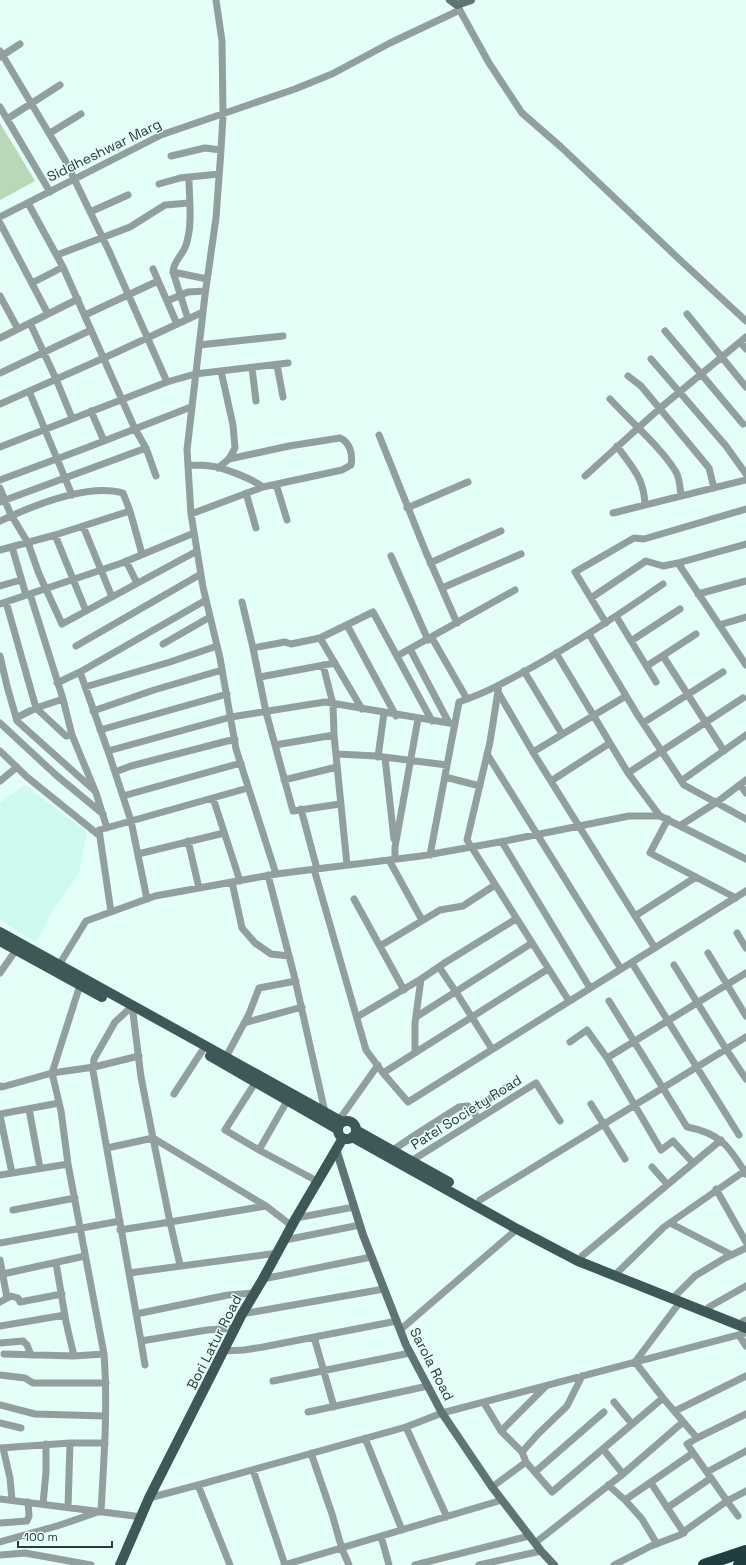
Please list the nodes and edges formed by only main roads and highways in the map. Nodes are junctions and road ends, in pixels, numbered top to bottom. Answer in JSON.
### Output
{"nodes":[{"id":1,"x":471,"y":0,"type":"edge"},
{"id":2,"x":456,"y":5,"type":"edge"},
{"id":3,"x":0,"y":932,"type":"edge"},
{"id":4,"x":0,"y":941,"type":"edge"},
{"id":5,"x":339,"y":1123,"type":"junction"},
{"id":6,"x":351,"y":1135,"type":"junction"},
{"id":7,"x":336,"y":1149,"type":"junction"},
{"id":8,"x":678,"y":1298,"type":"junction"},
{"id":9,"x":744,"y":1326,"type":"edge"},
{"id":10,"x":746,"y":1551,"type":"edge"},
{"id":11,"x":746,"y":1562,"type":"edge"},
{"id":12,"x":120,"y":1565,"type":"edge"},
{"id":13,"x":554,"y":1565,"type":"edge"},
{"id":14,"x":704,"y":1565,"type":"edge"},
{"id":15,"x":739,"y":1565,"type":"edge"}],
"edges":[{"from":1,"to":2,"type":"main road"},
{"from":3,"to":5,"type":"main road"},
{"from":4,"to":5,"type":"main road"},
{"from":5,"to":6,"type":"main road"},
{"from":5,"to":6,"type":"main road"},
{"from":6,"to":7,"type":"main road","name":"Bori Latur Road"},
{"from":6,"to":8,"type":"main road"},
{"from":6,"to":8,"type":"main road"},
{"from":7,"to":12,"type":"main road","name":"Bori Latur Road"},
{"from":7,"to":13,"type":"main road","name":"Sarola Road"},
{"from":8,"to":9,"type":"main road"},
{"from":8,"to":9,"type":"main road"},
{"from":10,"to":14,"type":"highway"},
{"from":11,"to":15,"type":"highway"}]}
